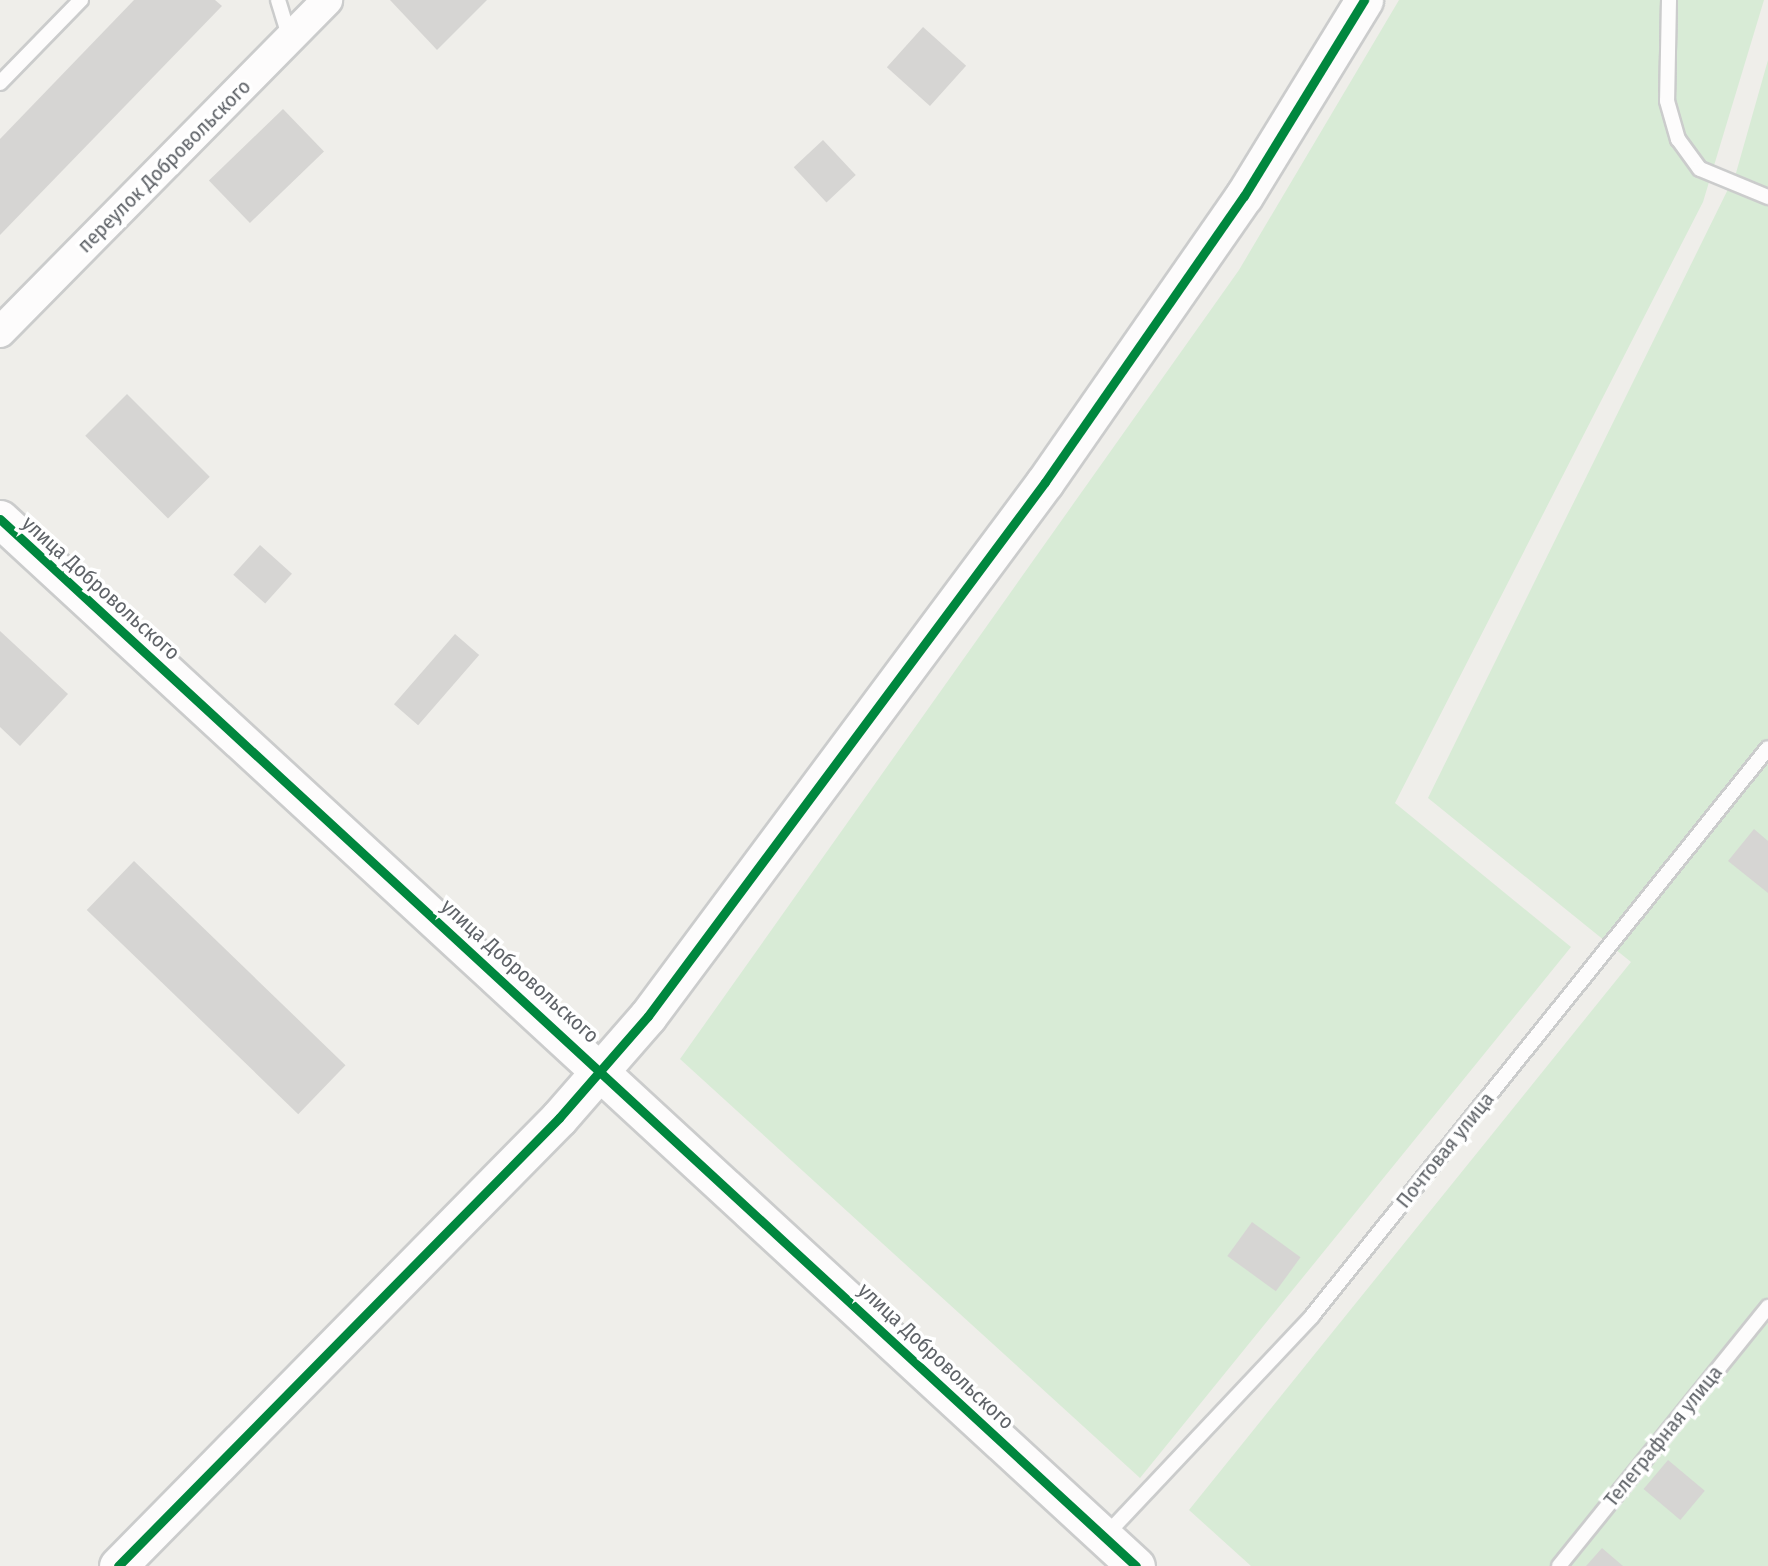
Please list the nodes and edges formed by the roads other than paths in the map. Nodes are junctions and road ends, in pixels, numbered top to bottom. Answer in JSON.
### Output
{"nodes":[{"id":1,"x":81,"y":0,"type":"edge"},
{"id":2,"x":278,"y":0,"type":"edge"},
{"id":3,"x":327,"y":0,"type":"edge"},
{"id":4,"x":1364,"y":0,"type":"edge"},
{"id":5,"x":1669,"y":0,"type":"edge"},
{"id":6,"x":290,"y":39,"type":"junction"},
{"id":7,"x":0,"y":83,"type":"edge"},
{"id":8,"x":1768,"y":197,"type":"edge"},
{"id":9,"x":0,"y":331,"type":"edge"},
{"id":10,"x":0,"y":519,"type":"edge"},
{"id":11,"x":1768,"y":748,"type":"edge"},
{"id":12,"x":601,"y":1070,"type":"junction"},
{"id":13,"x":1768,"y":1307,"type":"edge"},
{"id":14,"x":1104,"y":1537,"type":"junction"},
{"id":15,"x":118,"y":1566,"type":"edge"},
{"id":16,"x":1136,"y":1566,"type":"edge"},
{"id":17,"x":1559,"y":1566,"type":"edge"}],
"edges":[{"from":1,"to":7,"type":"lane"},
{"from":2,"to":6,"type":"lane"},
{"from":3,"to":6,"type":"street","name":"переулок Добровольского"},
{"from":4,"to":12,"type":"street"},
{"from":5,"to":8,"type":"lane"},
{"from":6,"to":9,"type":"street","name":"переулок Добровольского"},
{"from":10,"to":12,"type":"street","name":"улица Добровольского"},
{"from":11,"to":14,"type":"lane","name":"Почтовая улица"},
{"from":12,"to":14,"type":"street","name":"улица Добровольского"},
{"from":12,"to":15,"type":"street"},
{"from":13,"to":17,"type":"lane","name":"Телеграфная улица"},
{"from":14,"to":16,"type":"street","name":"улица Добровольского"}]}
